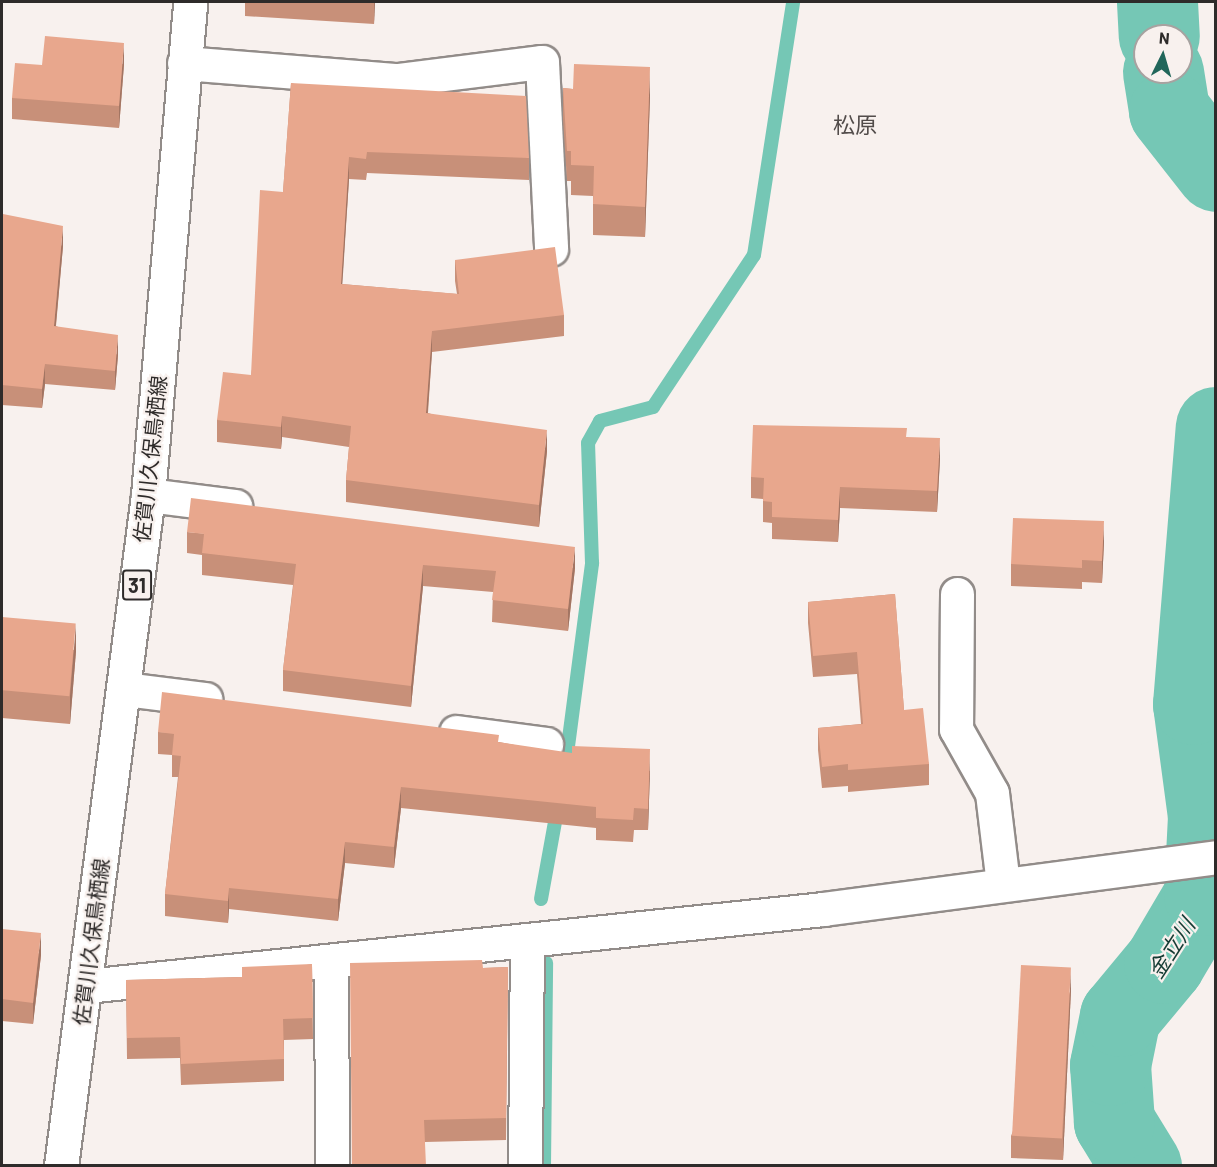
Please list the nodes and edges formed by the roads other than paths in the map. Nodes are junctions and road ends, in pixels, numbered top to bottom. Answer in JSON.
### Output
{"nodes":[{"id":1,"x":190,"y":2,"type":"edge"},
{"id":2,"x":184,"y":63,"type":"junction"},
{"id":3,"x":551,"y":249,"type":"edge"},
{"id":4,"x":148,"y":495,"type":"junction"},
{"id":5,"x":266,"y":510,"type":"edge"},
{"id":6,"x":957,"y":594,"type":"dead end"},
{"id":7,"x":124,"y":689,"type":"junction"},
{"id":8,"x":241,"y":704,"type":"edge"},
{"id":9,"x":429,"y":729,"type":"edge"},
{"id":10,"x":546,"y":744,"type":"dead end"},
{"id":11,"x":1215,"y":857,"type":"edge"},
{"id":12,"x":1003,"y":884,"type":"junction"},
{"id":13,"x":527,"y":940,"type":"junction"},
{"id":14,"x":331,"y":961,"type":"junction"},
{"id":15,"x":86,"y":986,"type":"junction"},
{"id":16,"x":61,"y":1166,"type":"edge"},
{"id":17,"x":332,"y":1166,"type":"edge"},
{"id":18,"x":525,"y":1166,"type":"edge"}],
"edges":[{"from":1,"to":2,"type":"street","name":"佐賀川久保鳥栖線","number":"31"},
{"from":2,"to":3,"type":"street"},
{"from":2,"to":4,"type":"street","name":"佐賀川久保鳥栖線","number":"31"},
{"from":4,"to":5,"type":"street"},
{"from":4,"to":7,"type":"street","name":"佐賀川久保鳥栖線","number":"31"},
{"from":6,"to":12,"type":"street"},
{"from":7,"to":8,"type":"street"},
{"from":7,"to":15,"type":"street","name":"佐賀川久保鳥栖線","number":"31"},
{"from":9,"to":10,"type":"street"},
{"from":11,"to":12,"type":"street"},
{"from":12,"to":13,"type":"street"},
{"from":13,"to":14,"type":"street"},
{"from":13,"to":18,"type":"street"},
{"from":14,"to":15,"type":"street"},
{"from":14,"to":17,"type":"street"},
{"from":15,"to":16,"type":"street","name":"佐賀川久保鳥栖線","number":"31"}]}
